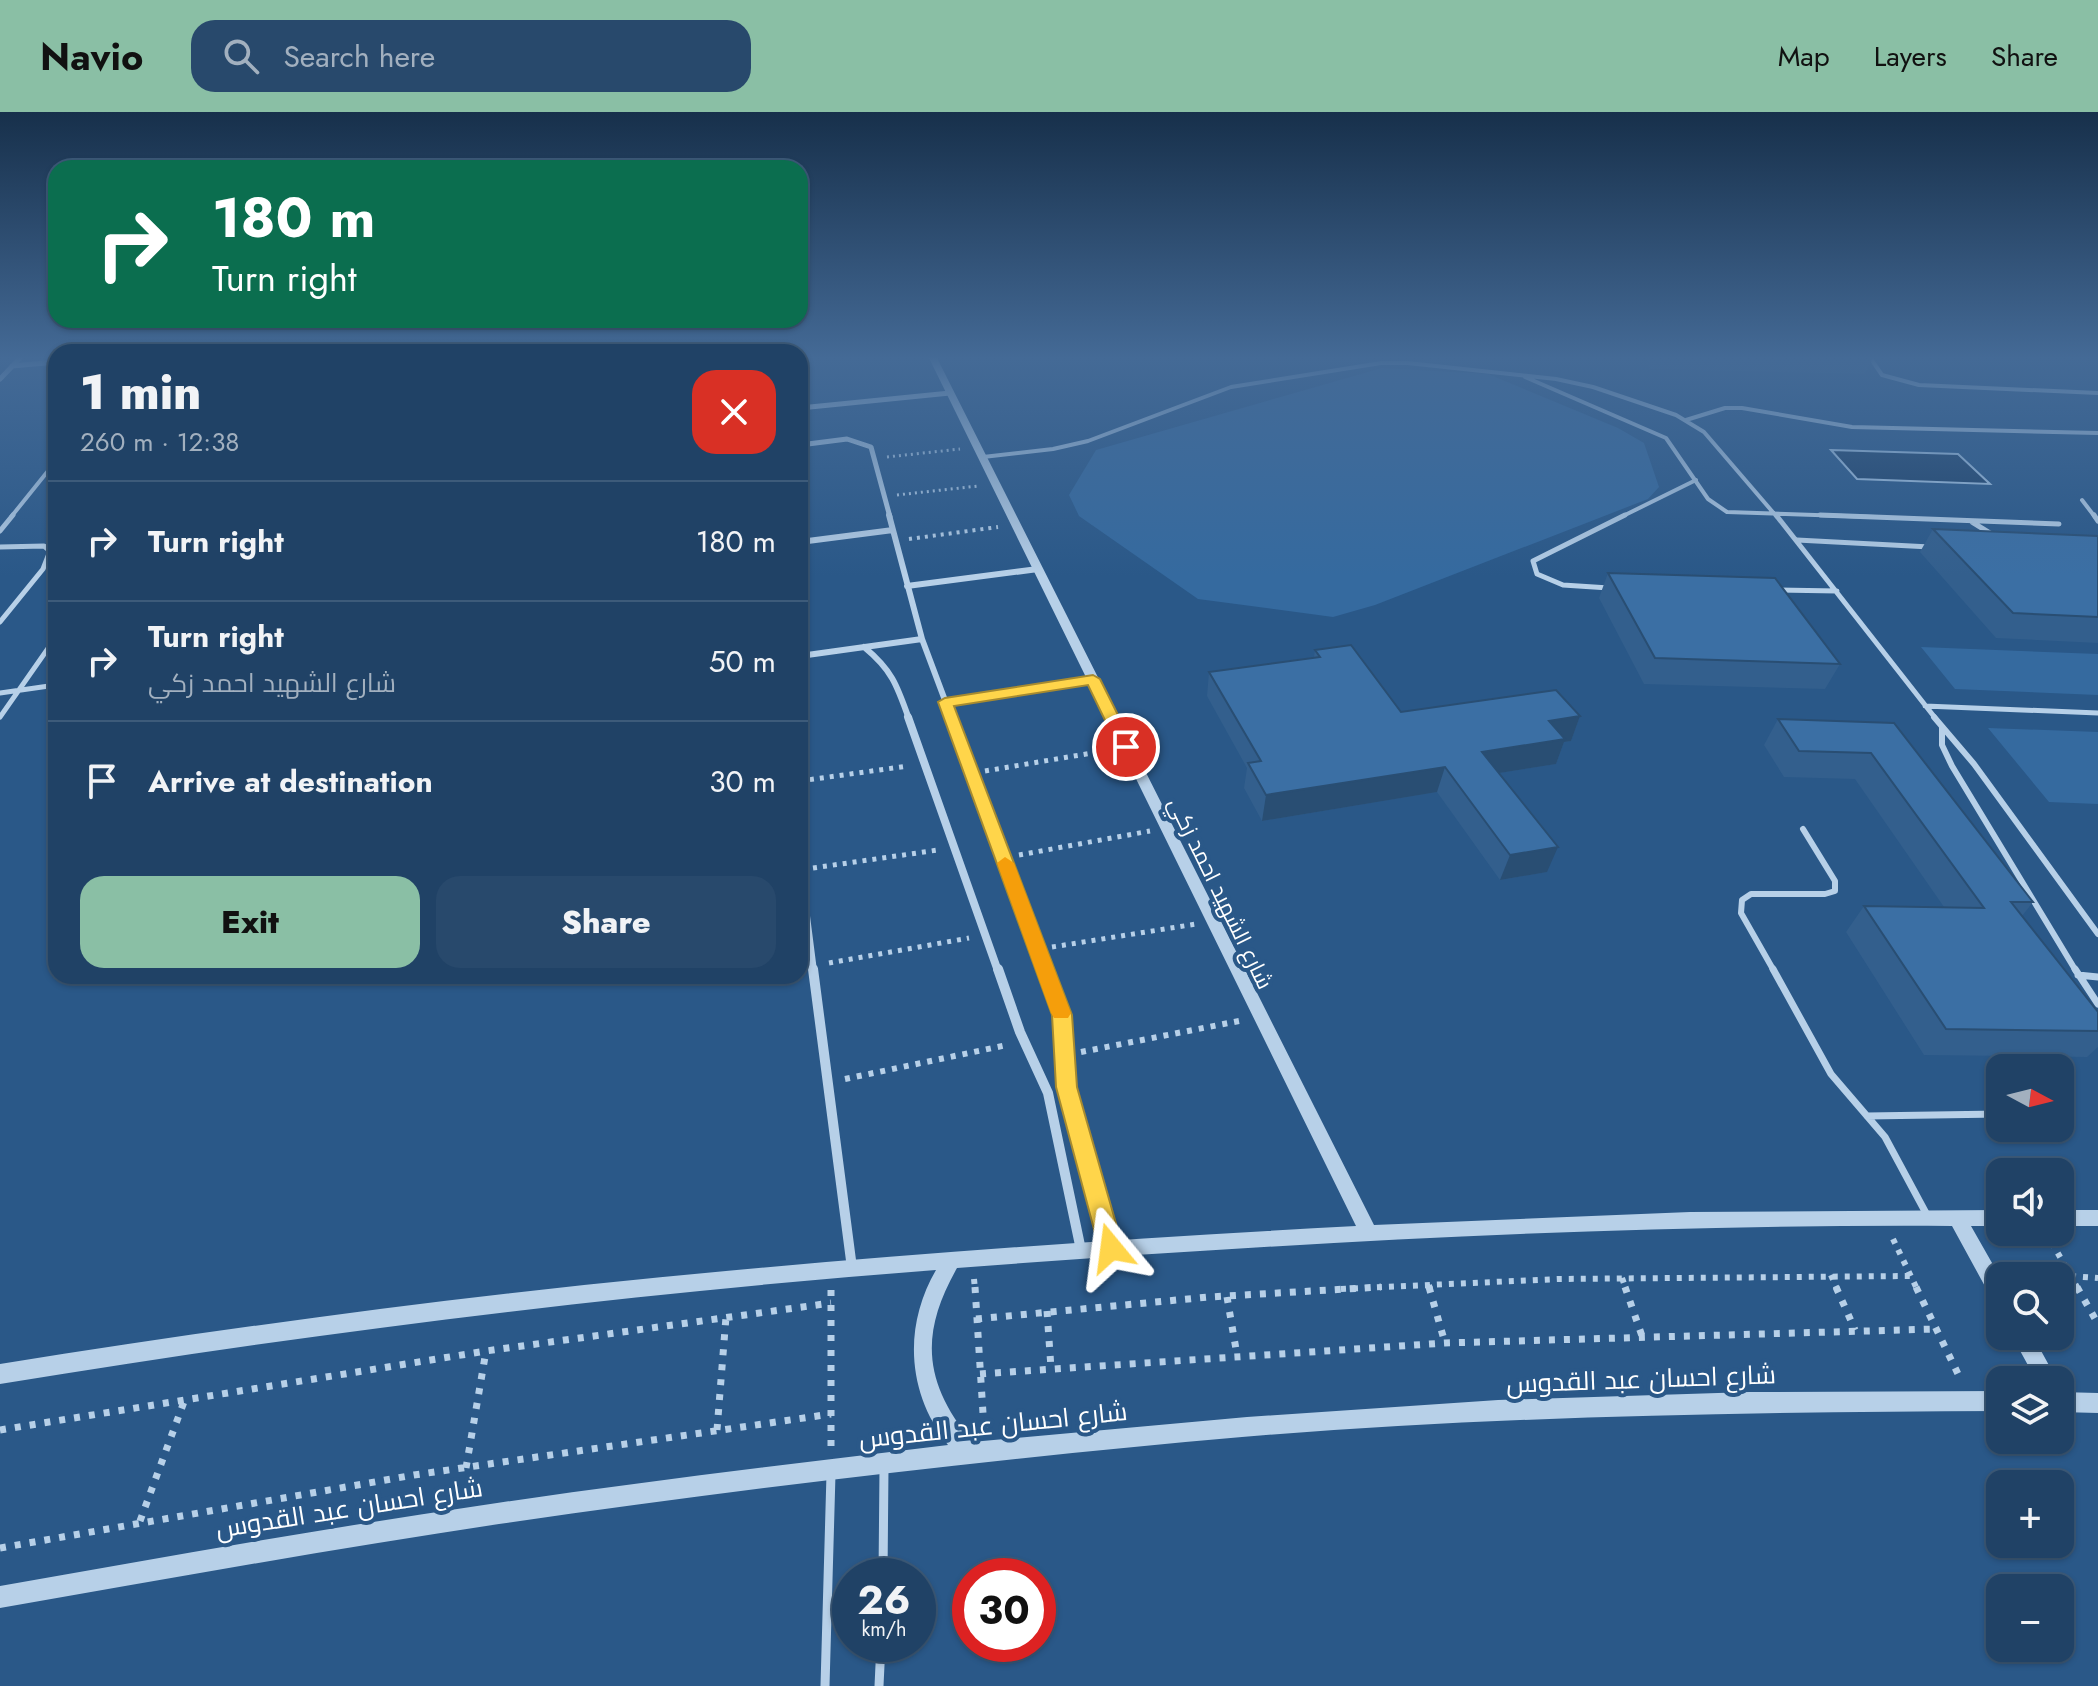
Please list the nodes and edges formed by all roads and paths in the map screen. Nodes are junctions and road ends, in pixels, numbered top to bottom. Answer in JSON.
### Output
{"nodes":[{"id":1,"x":969,"y":429,"type":"edge"},
{"id":2,"x":1114,"y":429,"type":"edge"},
{"id":3,"x":1650,"y":429,"type":"edge"},
{"id":4,"x":1700,"y":429,"type":"edge"},
{"id":5,"x":1953,"y":429,"type":"edge"},
{"id":6,"x":2098,"y":433,"type":"edge"},
{"id":7,"x":808,"y":445,"type":"edge"},
{"id":8,"x":980,"y":452,"type":"junction"},
{"id":9,"x":874,"y":458,"type":"junction"},
{"id":10,"x":48,"y":470,"type":"edge"},
{"id":11,"x":1696,"y":480,"type":"junction"},
{"id":12,"x":996,"y":484,"type":"junction"},
{"id":13,"x":884,"y":497,"type":"junction"},
{"id":14,"x":2082,"y":500,"type":"dead end"},
{"id":15,"x":1776,"y":515,"type":"junction"},
{"id":16,"x":1938,"y":520,"type":"junction"},
{"id":17,"x":1968,"y":521,"type":"junction"},
{"id":18,"x":2098,"y":521,"type":"edge"},
{"id":19,"x":3,"y":522,"type":"edge"},
{"id":20,"x":2059,"y":524,"type":"dead end"},
{"id":21,"x":1016,"y":525,"type":"junction"},
{"id":22,"x":1937,"y":528,"type":"edge"},
{"id":23,"x":893,"y":530,"type":"junction"},
{"id":24,"x":0,"y":531,"type":"edge"},
{"id":25,"x":896,"y":540,"type":"junction"},
{"id":26,"x":1797,"y":540,"type":"junction"},
{"id":27,"x":1997,"y":540,"type":"edge"},
{"id":28,"x":808,"y":541,"type":"edge"},
{"id":29,"x":0,"y":547,"type":"edge"},
{"id":30,"x":1939,"y":547,"type":"edge"},
{"id":31,"x":48,"y":549,"type":"edge"},
{"id":32,"x":48,"y":556,"type":"edge"},
{"id":33,"x":1038,"y":569,"type":"junction"},
{"id":34,"x":907,"y":586,"type":"junction"},
{"id":35,"x":1618,"y":588,"type":"edge"},
{"id":36,"x":1774,"y":590,"type":"edge"},
{"id":37,"x":1837,"y":591,"type":"junction"},
{"id":38,"x":0,"y":622,"type":"edge"},
{"id":39,"x":922,"y":639,"type":"junction"},
{"id":40,"x":864,"y":647,"type":"junction"},
{"id":41,"x":48,"y":648,"type":"edge"},
{"id":42,"x":808,"y":655,"type":"edge"},
{"id":43,"x":1093,"y":679,"type":"junction"},
{"id":44,"x":48,"y":686,"type":"edge"},
{"id":45,"x":19,"y":690,"type":"junction"},
{"id":46,"x":0,"y":693,"type":"edge"},
{"id":47,"x":945,"y":702,"type":"junction"},
{"id":48,"x":1925,"y":706,"type":"junction"},
{"id":49,"x":2098,"y":713,"type":"edge"},
{"id":50,"x":0,"y":717,"type":"edge"},
{"id":51,"x":1942,"y":728,"type":"junction"},
{"id":52,"x":1126,"y":747,"type":"junction"},
{"id":53,"x":925,"y":763,"type":"junction"},
{"id":54,"x":972,"y":773,"type":"junction"},
{"id":55,"x":808,"y":780,"type":"edge"},
{"id":56,"x":1167,"y":828,"type":"junction"},
{"id":57,"x":1803,"y":829,"type":"dead end"},
{"id":58,"x":955,"y":848,"type":"junction"},
{"id":59,"x":1004,"y":858,"type":"junction"},
{"id":60,"x":808,"y":869,"type":"edge"},
{"id":61,"x":1213,"y":921,"type":"junction"},
{"id":62,"x":808,"y":924,"type":"edge"},
{"id":63,"x":2098,"y":934,"type":"edge"},
{"id":64,"x":986,"y":935,"type":"junction"},
{"id":65,"x":1038,"y":949,"type":"junction"},
{"id":66,"x":814,"y":965,"type":"junction"},
{"id":67,"x":2078,"y":975,"type":"junction"},
{"id":68,"x":2098,"y":977,"type":"edge"},
{"id":69,"x":2098,"y":1004,"type":"edge"},
{"id":70,"x":1261,"y":1017,"type":"junction"},
{"id":71,"x":1024,"y":1041,"type":"junction"},
{"id":72,"x":1065,"y":1055,"type":"junction"},
{"id":73,"x":830,"y":1082,"type":"junction"},
{"id":74,"x":1986,"y":1114,"type":"edge"},
{"id":75,"x":1867,"y":1116,"type":"junction"},
{"id":76,"x":1882,"y":1217,"type":"junction"},
{"id":77,"x":1929,"y":1217,"type":"junction"},
{"id":78,"x":1957,"y":1217,"type":"junction"},
{"id":79,"x":1986,"y":1218,"type":"edge"},
{"id":80,"x":2074,"y":1218,"type":"edge"},
{"id":81,"x":2098,"y":1218,"type":"edge"},
{"id":82,"x":1368,"y":1232,"type":"junction"},
{"id":83,"x":1111,"y":1248,"type":"junction"},
{"id":84,"x":1081,"y":1250,"type":"junction"},
{"id":85,"x":962,"y":1259,"type":"junction"},
{"id":86,"x":852,"y":1268,"type":"junction"},
{"id":87,"x":831,"y":1269,"type":"junction"},
{"id":88,"x":1986,"y":1270,"type":"edge"},
{"id":89,"x":1831,"y":1275,"type":"junction"},
{"id":90,"x":1910,"y":1276,"type":"junction"},
{"id":91,"x":2074,"y":1276,"type":"edge"},
{"id":92,"x":1622,"y":1278,"type":"junction"},
{"id":93,"x":2098,"y":1278,"type":"edge"},
{"id":94,"x":2074,"y":1281,"type":"edge"},
{"id":95,"x":1429,"y":1285,"type":"junction"},
{"id":96,"x":1227,"y":1297,"type":"junction"},
{"id":97,"x":831,"y":1303,"type":"junction"},
{"id":98,"x":1047,"y":1311,"type":"junction"},
{"id":99,"x":726,"y":1317,"type":"junction"},
{"id":100,"x":976,"y":1319,"type":"junction"},
{"id":101,"x":2098,"y":1324,"type":"edge"},
{"id":102,"x":1936,"y":1329,"type":"junction"},
{"id":103,"x":1855,"y":1330,"type":"junction"},
{"id":104,"x":1642,"y":1336,"type":"junction"},
{"id":105,"x":1445,"y":1343,"type":"junction"},
{"id":106,"x":486,"y":1351,"type":"junction"},
{"id":107,"x":1237,"y":1355,"type":"junction"},
{"id":108,"x":1051,"y":1368,"type":"junction"},
{"id":109,"x":0,"y":1374,"type":"edge"},
{"id":110,"x":980,"y":1374,"type":"junction"},
{"id":111,"x":185,"y":1398,"type":"junction"},
{"id":112,"x":1970,"y":1400,"type":"junction"},
{"id":113,"x":1986,"y":1401,"type":"edge"},
{"id":114,"x":2074,"y":1402,"type":"edge"},
{"id":115,"x":2098,"y":1403,"type":"edge"},
{"id":116,"x":831,"y":1414,"type":"junction"},
{"id":117,"x":0,"y":1430,"type":"edge"},
{"id":118,"x":717,"y":1430,"type":"junction"},
{"id":119,"x":977,"y":1453,"type":"junction"},
{"id":120,"x":884,"y":1464,"type":"junction"},
{"id":121,"x":466,"y":1468,"type":"junction"},
{"id":122,"x":831,"y":1470,"type":"junction"},
{"id":123,"x":140,"y":1521,"type":"junction"},
{"id":124,"x":0,"y":1548,"type":"edge"},
{"id":125,"x":883,"y":1558,"type":"edge"},
{"id":126,"x":0,"y":1597,"type":"edge"},
{"id":127,"x":880,"y":1662,"type":"edge"},
{"id":128,"x":825,"y":1686,"type":"edge"},
{"id":129,"x":879,"y":1686,"type":"edge"}],
"edges":[{"from":1,"to":8,"type":"street","name":"شارع الشهيد احمد زكي"},
{"from":2,"to":8,"type":"lane"},
{"from":3,"to":11,"type":"lane"},
{"from":4,"to":15,"type":"lane"},
{"from":5,"to":6,"type":"lane"},
{"from":7,"to":9,"type":"street"},
{"from":8,"to":9,"type":"path"},
{"from":8,"to":12,"type":"street","name":"شارع الشهيد احمد زكي"},
{"from":9,"to":13,"type":"street"},
{"from":10,"to":19,"type":"lane"},
{"from":11,"to":15,"type":"lane"},
{"from":11,"to":35,"type":"lane"},
{"from":12,"to":13,"type":"path"},
{"from":12,"to":21,"type":"street","name":"شارع الشهيد احمد زكي"},
{"from":13,"to":23,"type":"street"},
{"from":14,"to":18,"type":"lane"},
{"from":15,"to":16,"type":"lane"},
{"from":15,"to":26,"type":"lane"},
{"from":16,"to":17,"type":"lane"},
{"from":16,"to":22,"type":"lane"},
{"from":17,"to":20,"type":"lane"},
{"from":17,"to":27,"type":"lane"},
{"from":19,"to":24,"type":"lane"},
{"from":21,"to":25,"type":"path"},
{"from":21,"to":33,"type":"street","name":"شارع الشهيد احمد زكي"},
{"from":23,"to":25,"type":"street"},
{"from":23,"to":28,"type":"street"},
{"from":25,"to":34,"type":"street"},
{"from":26,"to":30,"type":"lane"},
{"from":26,"to":37,"type":"lane"},
{"from":29,"to":31,"type":"lane"},
{"from":32,"to":38,"type":"lane"},
{"from":33,"to":34,"type":"street"},
{"from":33,"to":43,"type":"street","name":"شارع الشهيد احمد زكي"},
{"from":34,"to":39,"type":"street"},
{"from":36,"to":37,"type":"lane"},
{"from":37,"to":48,"type":"lane"},
{"from":39,"to":40,"type":"street"},
{"from":39,"to":47,"type":"street"},
{"from":40,"to":42,"type":"street"},
{"from":40,"to":53,"type":"street"},
{"from":41,"to":45,"type":"lane"},
{"from":43,"to":47,"type":"street"},
{"from":43,"to":52,"type":"street","name":"شارع الشهيد احمد زكي"},
{"from":44,"to":45,"type":"lane"},
{"from":45,"to":46,"type":"lane"},
{"from":45,"to":50,"type":"lane"},
{"from":47,"to":54,"type":"street"},
{"from":48,"to":49,"type":"lane"},
{"from":48,"to":51,"type":"lane"},
{"from":51,"to":63,"type":"lane"},
{"from":51,"to":67,"type":"lane"},
{"from":52,"to":54,"type":"path"},
{"from":52,"to":56,"type":"street","name":"شارع الشهيد احمد زكي"},
{"from":53,"to":55,"type":"path"},
{"from":53,"to":58,"type":"street"},
{"from":54,"to":59,"type":"street"},
{"from":56,"to":59,"type":"path"},
{"from":56,"to":61,"type":"street","name":"شارع الشهيد احمد زكي"},
{"from":57,"to":75,"type":"lane"},
{"from":58,"to":60,"type":"path"},
{"from":58,"to":64,"type":"street"},
{"from":59,"to":65,"type":"street"},
{"from":61,"to":65,"type":"path"},
{"from":61,"to":70,"type":"street","name":"شارع الشهيد احمد زكي"},
{"from":62,"to":66,"type":"street"},
{"from":64,"to":66,"type":"path"},
{"from":64,"to":71,"type":"street"},
{"from":65,"to":72,"type":"street"},
{"from":66,"to":73,"type":"street"},
{"from":67,"to":68,"type":"lane"},
{"from":67,"to":69,"type":"lane"},
{"from":70,"to":72,"type":"path"},
{"from":70,"to":82,"type":"street","name":"شارع الشهيد احمد زكي"},
{"from":71,"to":73,"type":"path"},
{"from":71,"to":84,"type":"street"},
{"from":72,"to":83,"type":"street"},
{"from":73,"to":86,"type":"street"},
{"from":74,"to":75,"type":"lane"},
{"from":75,"to":77,"type":"lane"},
{"from":76,"to":77,"type":"street"},
{"from":76,"to":82,"type":"street"},
{"from":76,"to":90,"type":"path"},
{"from":77,"to":78,"type":"street"},
{"from":78,"to":79,"type":"street"},
{"from":78,"to":88,"type":"street"},
{"from":80,"to":81,"type":"street"},
{"from":82,"to":83,"type":"street"},
{"from":83,"to":84,"type":"street"},
{"from":84,"to":85,"type":"street"},
{"from":85,"to":86,"type":"street"},
{"from":85,"to":100,"type":"path"},
{"from":85,"to":119,"type":"street"},
{"from":86,"to":87,"type":"street"},
{"from":87,"to":97,"type":"path"},
{"from":87,"to":109,"type":"street"},
{"from":89,"to":90,"type":"path"},
{"from":89,"to":92,"type":"path"},
{"from":89,"to":103,"type":"path"},
{"from":90,"to":102,"type":"path"},
{"from":91,"to":93,"type":"path"},
{"from":92,"to":95,"type":"path"},
{"from":92,"to":104,"type":"path"},
{"from":94,"to":101,"type":"path"},
{"from":95,"to":96,"type":"path"},
{"from":95,"to":105,"type":"path"},
{"from":96,"to":98,"type":"path"},
{"from":96,"to":107,"type":"path"},
{"from":97,"to":99,"type":"path"},
{"from":97,"to":116,"type":"path"},
{"from":98,"to":100,"type":"path"},
{"from":98,"to":108,"type":"path"},
{"from":99,"to":106,"type":"path"},
{"from":99,"to":118,"type":"path"},
{"from":100,"to":110,"type":"path"},
{"from":102,"to":103,"type":"path"},
{"from":102,"to":112,"type":"path"},
{"from":103,"to":104,"type":"path"},
{"from":104,"to":105,"type":"path"},
{"from":105,"to":107,"type":"path"},
{"from":106,"to":111,"type":"path"},
{"from":106,"to":121,"type":"path"},
{"from":107,"to":108,"type":"path"},
{"from":108,"to":110,"type":"path"},
{"from":110,"to":119,"type":"path"},
{"from":111,"to":117,"type":"path"},
{"from":111,"to":123,"type":"path"},
{"from":112,"to":113,"type":"street","name":"شارع احسان عبد القدوس"},
{"from":112,"to":119,"type":"street","name":"شارع احسان عبد القدوس"},
{"from":114,"to":115,"type":"street"},
{"from":116,"to":118,"type":"path"},
{"from":116,"to":122,"type":"path"},
{"from":118,"to":121,"type":"path"},
{"from":119,"to":120,"type":"street","name":"شارع احسان عبد القدوس"},
{"from":120,"to":122,"type":"street","name":"شارع احسان عبد القدوس"},
{"from":120,"to":125,"type":"lane"},
{"from":121,"to":123,"type":"path"},
{"from":122,"to":126,"type":"street","name":"شارع احسان عبد القدوس"},
{"from":122,"to":128,"type":"lane"},
{"from":123,"to":124,"type":"path"},
{"from":127,"to":129,"type":"lane"}]}
